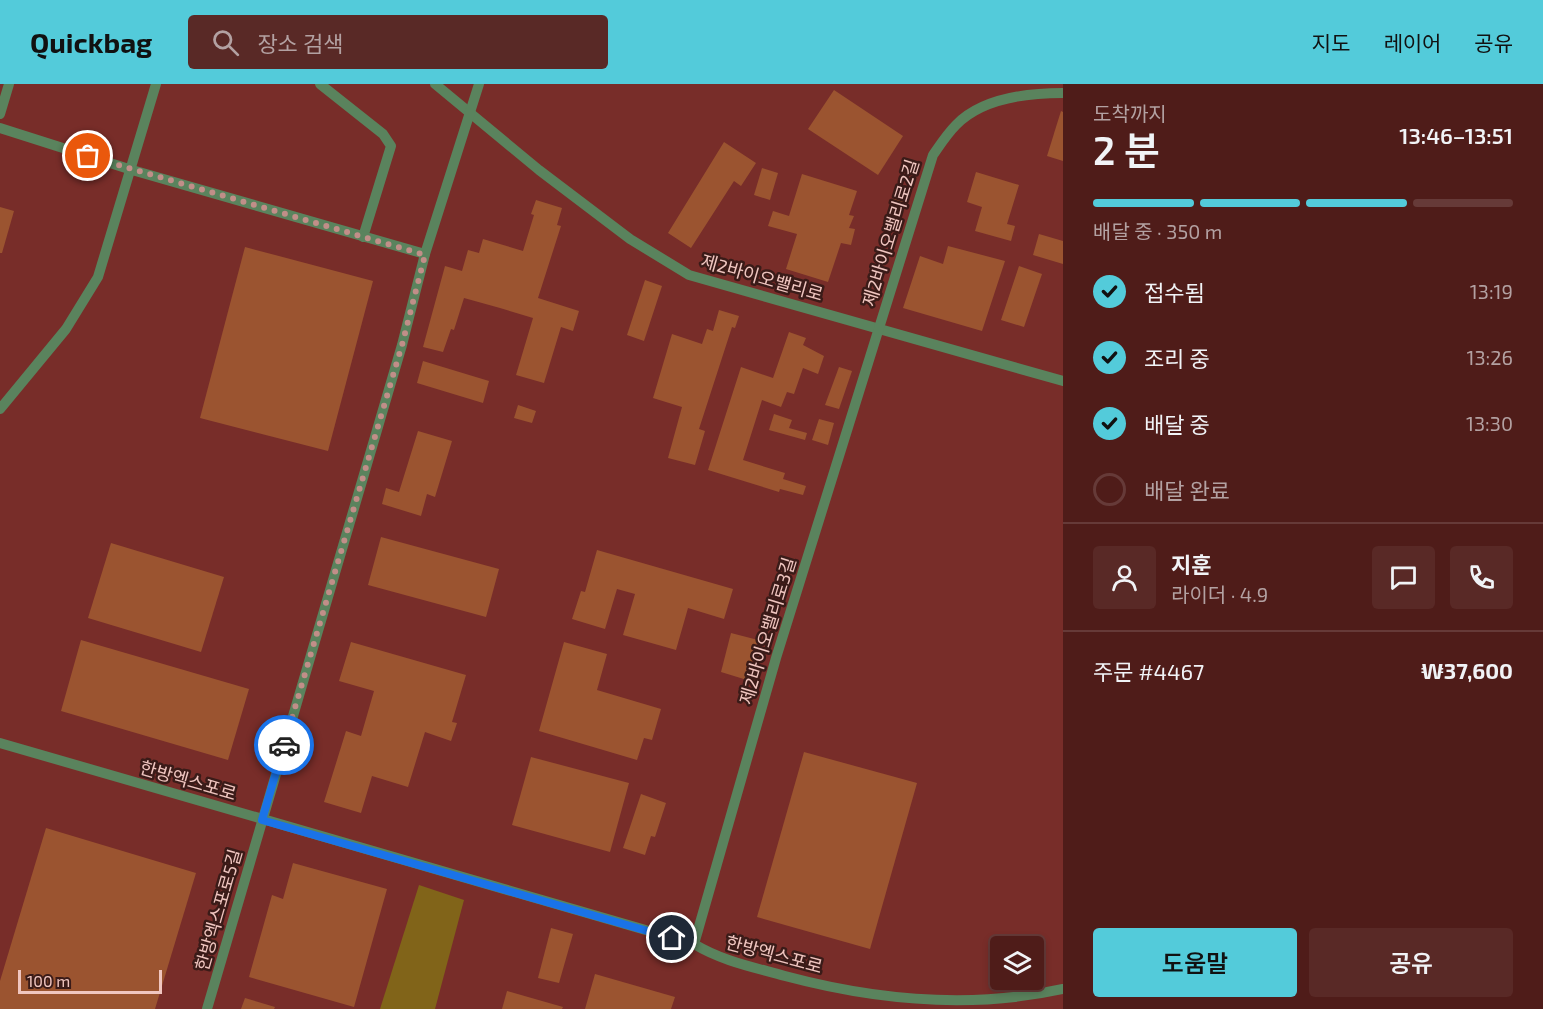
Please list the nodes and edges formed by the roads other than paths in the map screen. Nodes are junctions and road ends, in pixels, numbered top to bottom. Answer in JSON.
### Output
{"nodes":[{"id":1,"x":9,"y":84,"type":"edge"},
{"id":2,"x":156,"y":84,"type":"edge"},
{"id":3,"x":320,"y":84,"type":"edge"},
{"id":4,"x":435,"y":84,"type":"edge"},
{"id":5,"x":479,"y":84,"type":"edge"},
{"id":6,"x":1063,"y":93,"type":"edge"},
{"id":7,"x":471,"y":112,"type":"junction"},
{"id":8,"x":0,"y":114,"type":"edge"},
{"id":9,"x":0,"y":128,"type":"edge"},
{"id":10,"x":132,"y":170,"type":"junction"},
{"id":11,"x":363,"y":237,"type":"junction"},
{"id":12,"x":425,"y":255,"type":"junction"},
{"id":13,"x":879,"y":329,"type":"junction"},
{"id":14,"x":1063,"y":381,"type":"edge"},
{"id":15,"x":0,"y":409,"type":"edge"},
{"id":16,"x":0,"y":743,"type":"edge"},
{"id":17,"x":262,"y":820,"type":"junction"},
{"id":18,"x":694,"y":944,"type":"junction"},
{"id":19,"x":1063,"y":989,"type":"edge"},
{"id":20,"x":965,"y":1008,"type":"edge"},
{"id":21,"x":207,"y":1009,"type":"edge"}],
"edges":[{"from":1,"to":8,"type":"street"},
{"from":2,"to":10,"type":"street"},
{"from":3,"to":11,"type":"street"},
{"from":4,"to":7,"type":"street","name":"제2바이오밸리로"},
{"from":5,"to":7,"type":"street","name":"한방엑스포로5길"},
{"from":6,"to":13,"type":"street","name":"제2바이오밸리로2길"},
{"from":7,"to":12,"type":"street","name":"한방엑스포로5길"},
{"from":7,"to":13,"type":"street","name":"제2바이오밸리로"},
{"from":9,"to":10,"type":"street"},
{"from":10,"to":11,"type":"street"},
{"from":10,"to":15,"type":"street"},
{"from":11,"to":12,"type":"street"},
{"from":12,"to":17,"type":"street","name":"한방엑스포로5길"},
{"from":13,"to":14,"type":"street","name":"제2바이오밸리로"},
{"from":13,"to":18,"type":"street","name":"제2바이오밸리로3길"},
{"from":16,"to":17,"type":"street","name":"한방엑스포로"},
{"from":17,"to":18,"type":"street","name":"한방엑스포로"},
{"from":17,"to":21,"type":"street","name":"한방엑스포로5길"},
{"from":18,"to":20,"type":"street","name":"한방엑스포로"},
{"from":19,"to":20,"type":"street","name":"한방엑스포로"}]}
